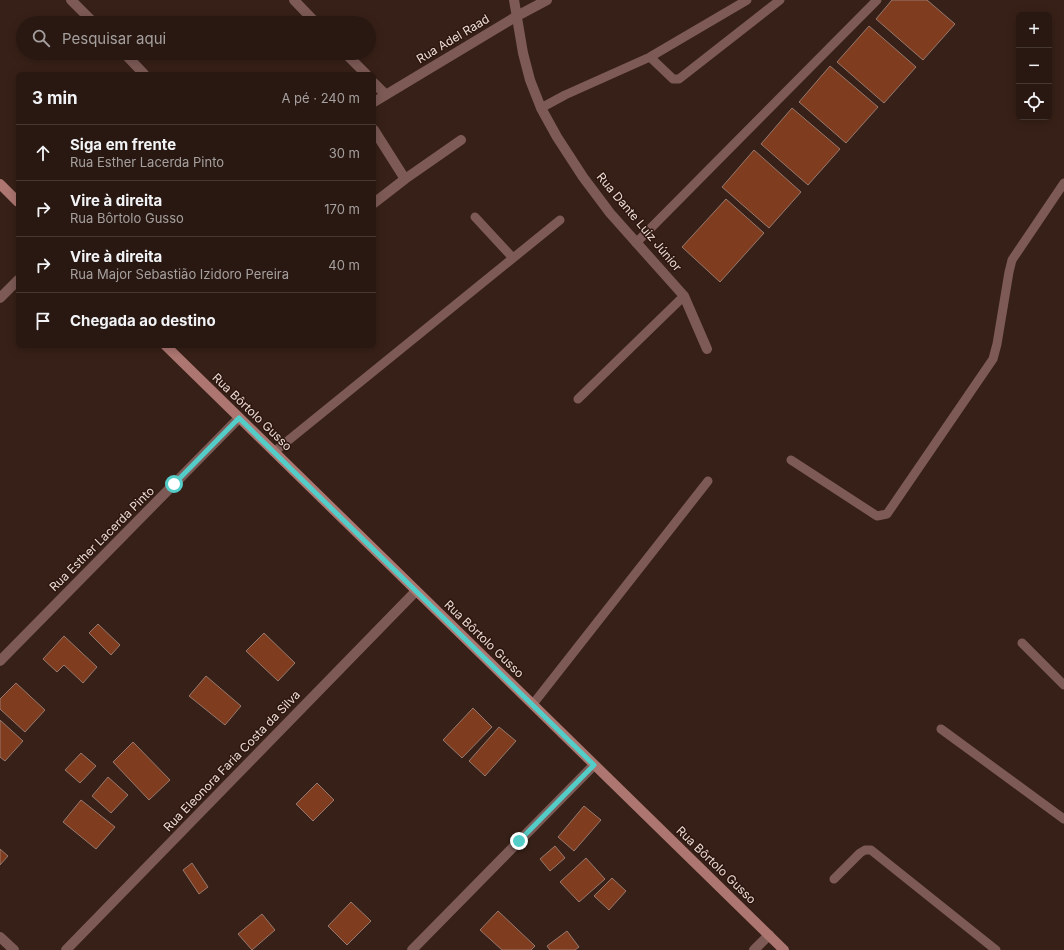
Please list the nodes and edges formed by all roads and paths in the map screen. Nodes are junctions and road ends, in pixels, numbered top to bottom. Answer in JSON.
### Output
{"nodes":[{"id":1,"x":71,"y":0,"type":"edge"},
{"id":2,"x":294,"y":0,"type":"edge"},
{"id":3,"x":514,"y":0,"type":"edge"},
{"id":4,"x":547,"y":0,"type":"edge"},
{"id":5,"x":747,"y":0,"type":"edge"},
{"id":6,"x":780,"y":0,"type":"edge"},
{"id":7,"x":877,"y":0,"type":"edge"},
{"id":8,"x":87,"y":16,"type":"edge"},
{"id":9,"x":309,"y":16,"type":"edge"},
{"id":10,"x":517,"y":16,"type":"junction"},
{"id":11,"x":650,"y":57,"type":"junction"},
{"id":12,"x":131,"y":60,"type":"edge"},
{"id":13,"x":352,"y":60,"type":"edge"},
{"id":14,"x":142,"y":72,"type":"edge"},
{"id":15,"x":364,"y":72,"type":"edge"},
{"id":16,"x":376,"y":85,"type":"edge"},
{"id":17,"x":386,"y":95,"type":"junction"},
{"id":18,"x":376,"y":101,"type":"edge"},
{"id":19,"x":541,"y":108,"type":"junction"},
{"id":20,"x":376,"y":133,"type":"edge"},
{"id":21,"x":461,"y":140,"type":"dead end"},
{"id":22,"x":405,"y":179,"type":"junction"},
{"id":23,"x":1064,"y":182,"type":"edge"},
{"id":24,"x":0,"y":184,"type":"edge"},
{"id":25,"x":16,"y":200,"type":"edge"},
{"id":26,"x":376,"y":201,"type":"edge"},
{"id":27,"x":475,"y":217,"type":"dead end"},
{"id":28,"x":560,"y":220,"type":"dead end"},
{"id":29,"x":636,"y":243,"type":"junction"},
{"id":30,"x":513,"y":258,"type":"junction"},
{"id":31,"x":16,"y":282,"type":"edge"},
{"id":32,"x":684,"y":296,"type":"junction"},
{"id":33,"x":0,"y":298,"type":"edge"},
{"id":34,"x":168,"y":348,"type":"edge"},
{"id":35,"x":707,"y":349,"type":"dead end"},
{"id":36,"x":578,"y":399,"type":"dead end"},
{"id":37,"x":239,"y":418,"type":"junction"},
{"id":38,"x":274,"y":452,"type":"junction"},
{"id":39,"x":791,"y":460,"type":"dead end"},
{"id":40,"x":708,"y":481,"type":"dead end"},
{"id":41,"x":416,"y":591,"type":"junction"},
{"id":42,"x":1022,"y":643,"type":"dead end"},
{"id":43,"x":0,"y":661,"type":"edge"},
{"id":44,"x":1064,"y":685,"type":"edge"},
{"id":45,"x":533,"y":704,"type":"junction"},
{"id":46,"x":941,"y":729,"type":"dead end"},
{"id":47,"x":594,"y":765,"type":"junction"},
{"id":48,"x":1064,"y":819,"type":"edge"},
{"id":49,"x":834,"y":879,"type":"dead end"},
{"id":50,"x":769,"y":935,"type":"junction"},
{"id":51,"x":0,"y":936,"type":"edge"},
{"id":52,"x":14,"y":950,"type":"edge"},
{"id":53,"x":66,"y":950,"type":"edge"},
{"id":54,"x":412,"y":950,"type":"edge"},
{"id":55,"x":754,"y":950,"type":"edge"},
{"id":56,"x":784,"y":950,"type":"edge"},
{"id":57,"x":996,"y":950,"type":"edge"}],
"edges":[{"from":1,"to":8,"type":"street"},
{"from":2,"to":9,"type":"street"},
{"from":3,"to":10,"type":"street","name":"Rua Dante Luiz Júnior"},
{"from":4,"to":10,"type":"street","name":"Rua Adel Raad"},
{"from":5,"to":11,"type":"lane"},
{"from":6,"to":11,"type":"lane"},
{"from":7,"to":29,"type":"lane"},
{"from":10,"to":17,"type":"street","name":"Rua Adel Raad"},
{"from":10,"to":19,"type":"street","name":"Rua Dante Luiz Júnior"},
{"from":11,"to":19,"type":"lane"},
{"from":12,"to":14,"type":"street"},
{"from":13,"to":15,"type":"street"},
{"from":16,"to":17,"type":"street"},
{"from":17,"to":18,"type":"street","name":"Rua Adel Raad"},
{"from":19,"to":29,"type":"street","name":"Rua Dante Luiz Júnior"},
{"from":20,"to":22,"type":"street"},
{"from":21,"to":22,"type":"street"},
{"from":22,"to":26,"type":"street"},
{"from":23,"to":39,"type":"lane"},
{"from":24,"to":25,"type":"street"},
{"from":27,"to":30,"type":"lane"},
{"from":28,"to":30,"type":"lane"},
{"from":29,"to":32,"type":"street","name":"Rua Dante Luiz Júnior"},
{"from":30,"to":38,"type":"lane"},
{"from":31,"to":33,"type":"street"},
{"from":32,"to":35,"type":"street","name":"Rua Dante Luiz Júnior"},
{"from":32,"to":36,"type":"lane"},
{"from":34,"to":37,"type":"street","name":"Rua Bôrtolo Gusso"},
{"from":37,"to":38,"type":"street","name":"Rua Bôrtolo Gusso"},
{"from":37,"to":43,"type":"street","name":"Rua Esther Lacerda Pinto"},
{"from":38,"to":41,"type":"street","name":"Rua Bôrtolo Gusso"},
{"from":40,"to":45,"type":"lane"},
{"from":41,"to":45,"type":"street","name":"Rua Bôrtolo Gusso"},
{"from":41,"to":53,"type":"street","name":"Rua Eleonora Faria Costa da Silva"},
{"from":42,"to":44,"type":"lane"},
{"from":45,"to":47,"type":"street","name":"Rua Bôrtolo Gusso"},
{"from":46,"to":48,"type":"lane"},
{"from":47,"to":50,"type":"street","name":"Rua Bôrtolo Gusso"},
{"from":47,"to":54,"type":"street"},
{"from":49,"to":57,"type":"lane"},
{"from":50,"to":55,"type":"street"},
{"from":50,"to":56,"type":"street","name":"Rua Bôrtolo Gusso"},
{"from":51,"to":52,"type":"street"}]}
